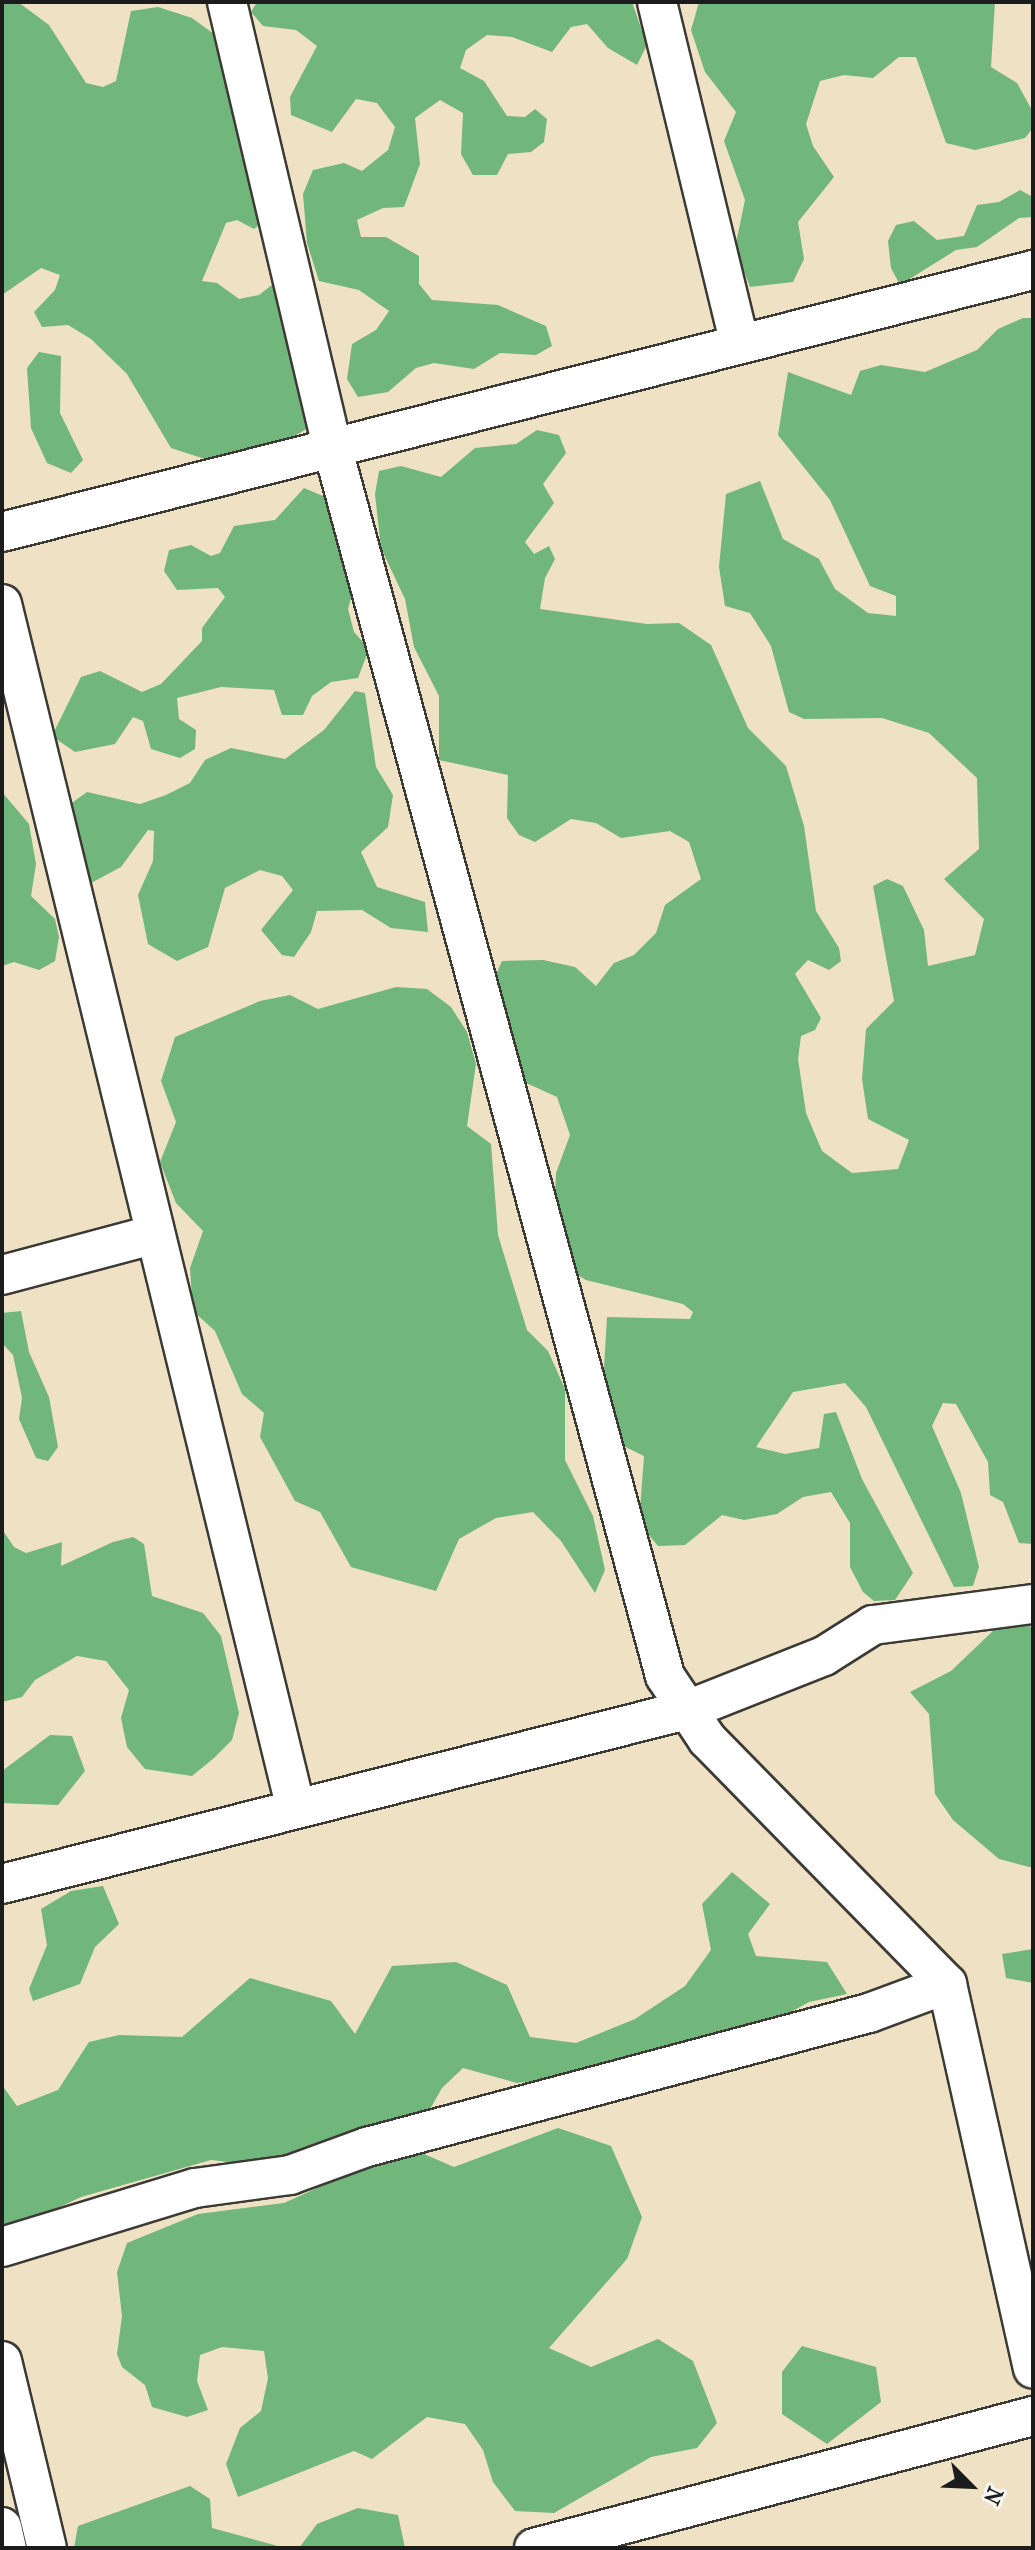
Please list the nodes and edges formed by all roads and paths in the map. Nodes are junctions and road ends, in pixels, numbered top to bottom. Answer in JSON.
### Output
{"nodes":[{"id":1,"x":227,"y":2,"type":"edge"},
{"id":2,"x":657,"y":2,"type":"edge"},
{"id":3,"x":1033,"y":270,"type":"edge"},
{"id":4,"x":739,"y":342,"type":"junction"},
{"id":5,"x":332,"y":446,"type":"junction"},
{"id":6,"x":2,"y":532,"type":"edge"},
{"id":7,"x":2,"y":604,"type":"edge"},
{"id":8,"x":152,"y":1235,"type":"junction"},
{"id":9,"x":2,"y":1275,"type":"edge"},
{"id":10,"x":1033,"y":1604,"type":"edge"},
{"id":11,"x":690,"y":1709,"type":"junction"},
{"id":12,"x":296,"y":1809,"type":"junction"},
{"id":13,"x":2,"y":1884,"type":"edge"},
{"id":14,"x":947,"y":1984,"type":"junction"},
{"id":15,"x":2,"y":2247,"type":"edge"},
{"id":16,"x":2,"y":2361,"type":"edge"},
{"id":17,"x":1033,"y":2369,"type":"edge"},
{"id":18,"x":1033,"y":2416,"type":"edge"},
{"id":19,"x":2,"y":2527,"type":"edge"},
{"id":20,"x":7,"y":2548,"type":"edge"},
{"id":21,"x":47,"y":2548,"type":"edge"},
{"id":22,"x":534,"y":2548,"type":"edge"}],
"edges":[{"from":1,"to":5,"type":"street"},
{"from":2,"to":4,"type":"street"},
{"from":3,"to":4,"type":"street"},
{"from":4,"to":5,"type":"street"},
{"from":5,"to":6,"type":"street"},
{"from":5,"to":11,"type":"street"},
{"from":7,"to":8,"type":"street"},
{"from":8,"to":9,"type":"street"},
{"from":8,"to":12,"type":"street"},
{"from":10,"to":11,"type":"street"},
{"from":11,"to":12,"type":"street"},
{"from":11,"to":14,"type":"street"},
{"from":12,"to":13,"type":"street"},
{"from":14,"to":15,"type":"street"},
{"from":14,"to":17,"type":"street"},
{"from":16,"to":21,"type":"street"},
{"from":18,"to":22,"type":"street"},
{"from":19,"to":20,"type":"street"}]}
